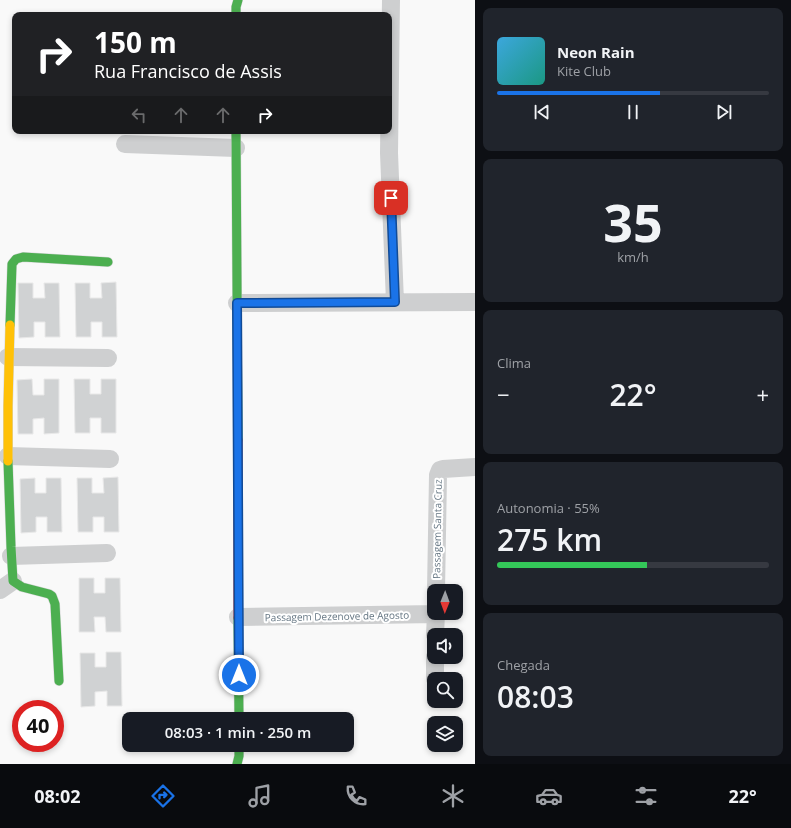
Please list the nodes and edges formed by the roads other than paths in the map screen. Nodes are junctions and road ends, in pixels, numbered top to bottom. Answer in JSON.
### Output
{"nodes":[{"id":1,"x":238,"y":0,"type":"edge"},
{"id":2,"x":391,"y":0,"type":"edge"},
{"id":3,"x":236,"y":12,"type":"edge"},
{"id":4,"x":391,"y":12,"type":"edge"},
{"id":5,"x":390,"y":134,"type":"edge"},
{"id":6,"x":236,"y":140,"type":"edge"},
{"id":7,"x":125,"y":144,"type":"dead end"},
{"id":8,"x":108,"y":262,"type":"dead end"},
{"id":9,"x":395,"y":302,"type":"junction"},
{"id":10,"x":475,"y":302,"type":"edge"},
{"id":11,"x":237,"y":303,"type":"junction"},
{"id":12,"x":8,"y":357,"type":"junction"},
{"id":13,"x":108,"y":358,"type":"dead end"},
{"id":14,"x":8,"y":456,"type":"junction"},
{"id":15,"x":110,"y":460,"type":"dead end"},
{"id":16,"x":475,"y":467,"type":"edge"},
{"id":17,"x":107,"y":553,"type":"dead end"},
{"id":18,"x":11,"y":556,"type":"junction"},
{"id":19,"x":436,"y":584,"type":"edge"},
{"id":20,"x":6,"y":586,"type":"edge"},
{"id":21,"x":427,"y":614,"type":"edge"},
{"id":22,"x":238,"y":617,"type":"junction"},
{"id":23,"x":59,"y":681,"type":"dead end"},
{"id":24,"x":239,"y":712,"type":"edge"},
{"id":25,"x":239,"y":752,"type":"edge"},
{"id":26,"x":237,"y":764,"type":"edge"}],
"edges":[{"from":1,"to":3,"type":"street"},
{"from":2,"to":4,"type":"street"},
{"from":5,"to":9,"type":"street"},
{"from":6,"to":7,"type":"street"},
{"from":6,"to":11,"type":"street"},
{"from":8,"to":12,"type":"street"},
{"from":9,"to":10,"type":"street"},
{"from":9,"to":11,"type":"street"},
{"from":11,"to":22,"type":"street"},
{"from":12,"to":13,"type":"street"},
{"from":12,"to":14,"type":"street"},
{"from":14,"to":15,"type":"street"},
{"from":14,"to":18,"type":"street"},
{"from":16,"to":19,"type":"street","name":"Passagem Santa Cruz"},
{"from":17,"to":18,"type":"street"},
{"from":18,"to":20,"type":"street"},
{"from":20,"to":23,"type":"street"},
{"from":21,"to":22,"type":"street","name":"Passagem Dezenove de Agosto"},
{"from":22,"to":24,"type":"street"},
{"from":25,"to":26,"type":"street"}]}
